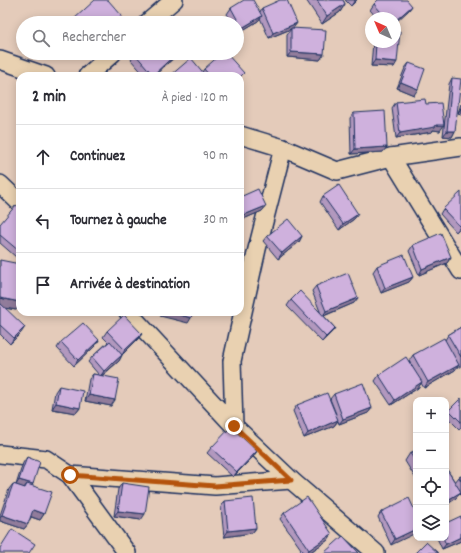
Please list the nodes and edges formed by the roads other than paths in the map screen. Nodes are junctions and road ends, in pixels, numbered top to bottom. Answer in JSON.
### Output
{"nodes":[{"id":1,"x":174,"y":0,"type":"edge"},
{"id":2,"x":155,"y":16,"type":"edge"},
{"id":3,"x":0,"y":60,"type":"edge"},
{"id":4,"x":105,"y":60,"type":"edge"},
{"id":5,"x":34,"y":72,"type":"edge"},
{"id":6,"x":91,"y":72,"type":"edge"},
{"id":7,"x":244,"y":136,"type":"edge"},
{"id":8,"x":461,"y":147,"type":"edge"},
{"id":9,"x":283,"y":148,"type":"junction"},
{"id":10,"x":391,"y":157,"type":"junction"},
{"id":11,"x":0,"y":184,"type":"edge"},
{"id":12,"x":16,"y":198,"type":"edge"},
{"id":13,"x":461,"y":271,"type":"edge"},
{"id":14,"x":244,"y":307,"type":"edge"},
{"id":15,"x":132,"y":316,"type":"edge"},
{"id":16,"x":242,"y":316,"type":"edge"},
{"id":17,"x":234,"y":426,"type":"junction"},
{"id":18,"x":0,"y":454,"type":"edge"},
{"id":19,"x":70,"y":475,"type":"junction"},
{"id":20,"x":291,"y":480,"type":"junction"},
{"id":21,"x":127,"y":553,"type":"edge"},
{"id":22,"x":376,"y":553,"type":"edge"}],
"edges":[{"from":1,"to":2,"type":"street"},
{"from":3,"to":5,"type":"street"},
{"from":4,"to":6,"type":"street"},
{"from":7,"to":9,"type":"street"},
{"from":8,"to":10,"type":"street"},
{"from":9,"to":10,"type":"street"},
{"from":9,"to":14,"type":"street"},
{"from":10,"to":13,"type":"street"},
{"from":11,"to":12,"type":"street"},
{"from":15,"to":17,"type":"street"},
{"from":16,"to":17,"type":"street"},
{"from":17,"to":20,"type":"street"},
{"from":18,"to":19,"type":"street"},
{"from":19,"to":20,"type":"street"},
{"from":19,"to":21,"type":"street"},
{"from":20,"to":22,"type":"street"}]}
